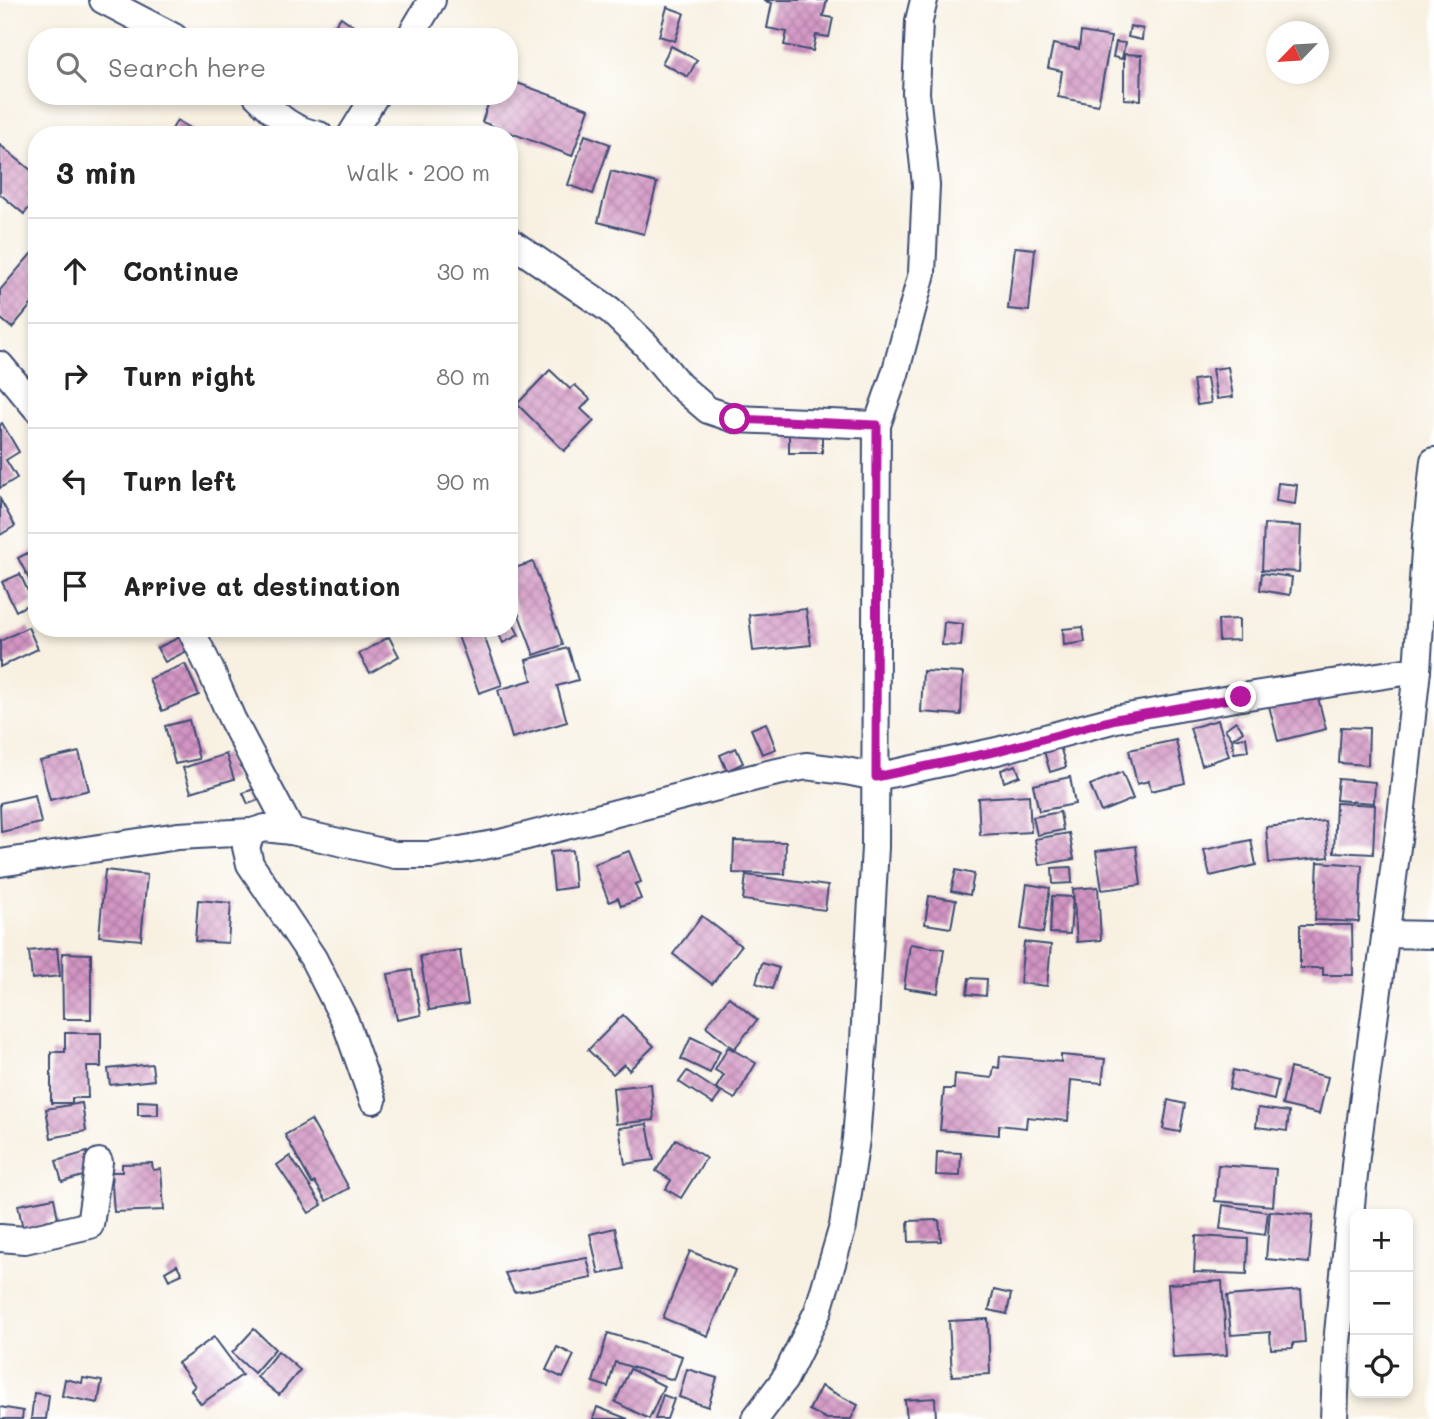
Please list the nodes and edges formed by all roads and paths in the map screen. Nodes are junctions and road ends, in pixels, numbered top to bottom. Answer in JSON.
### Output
{"nodes":[{"id":1,"x":103,"y":0,"type":"edge"},
{"id":2,"x":432,"y":0,"type":"edge"},
{"id":3,"x":924,"y":0,"type":"edge"},
{"id":4,"x":157,"y":28,"type":"edge"},
{"id":5,"x":415,"y":28,"type":"edge"},
{"id":6,"x":267,"y":105,"type":"edge"},
{"id":7,"x":369,"y":105,"type":"edge"},
{"id":8,"x":292,"y":126,"type":"edge"},
{"id":9,"x":357,"y":126,"type":"edge"},
{"id":10,"x":518,"y":247,"type":"edge"},
{"id":11,"x":0,"y":365,"type":"edge"},
{"id":12,"x":28,"y":398,"type":"edge"},
{"id":13,"x":877,"y":425,"type":"junction"},
{"id":14,"x":1434,"y":461,"type":"edge"},
{"id":15,"x":194,"y":637,"type":"edge"},
{"id":16,"x":1416,"y":670,"type":"junction"},
{"id":17,"x":876,"y":777,"type":"junction"},
{"id":18,"x":291,"y":831,"type":"junction"},
{"id":19,"x":252,"y":832,"type":"junction"},
{"id":20,"x":0,"y":863,"type":"edge"},
{"id":21,"x":1386,"y":934,"type":"junction"},
{"id":22,"x":1434,"y":935,"type":"edge"},
{"id":23,"x":373,"y":1100,"type":"dead end"},
{"id":24,"x":99,"y":1162,"type":"dead end"},
{"id":25,"x":0,"y":1238,"type":"edge"},
{"id":26,"x":755,"y":1419,"type":"edge"},
{"id":27,"x":1334,"y":1419,"type":"edge"}],
"edges":[{"from":1,"to":4,"type":"street"},
{"from":2,"to":5,"type":"street"},
{"from":3,"to":13,"type":"street"},
{"from":6,"to":8,"type":"street"},
{"from":7,"to":9,"type":"street"},
{"from":10,"to":13,"type":"street"},
{"from":11,"to":12,"type":"street"},
{"from":13,"to":17,"type":"street"},
{"from":14,"to":16,"type":"street"},
{"from":15,"to":18,"type":"street"},
{"from":16,"to":17,"type":"street"},
{"from":16,"to":21,"type":"street"},
{"from":17,"to":18,"type":"street"},
{"from":17,"to":26,"type":"street"},
{"from":18,"to":19,"type":"street"},
{"from":19,"to":20,"type":"street"},
{"from":19,"to":23,"type":"street"},
{"from":21,"to":22,"type":"street"},
{"from":21,"to":27,"type":"street"},
{"from":24,"to":25,"type":"street"}]}
